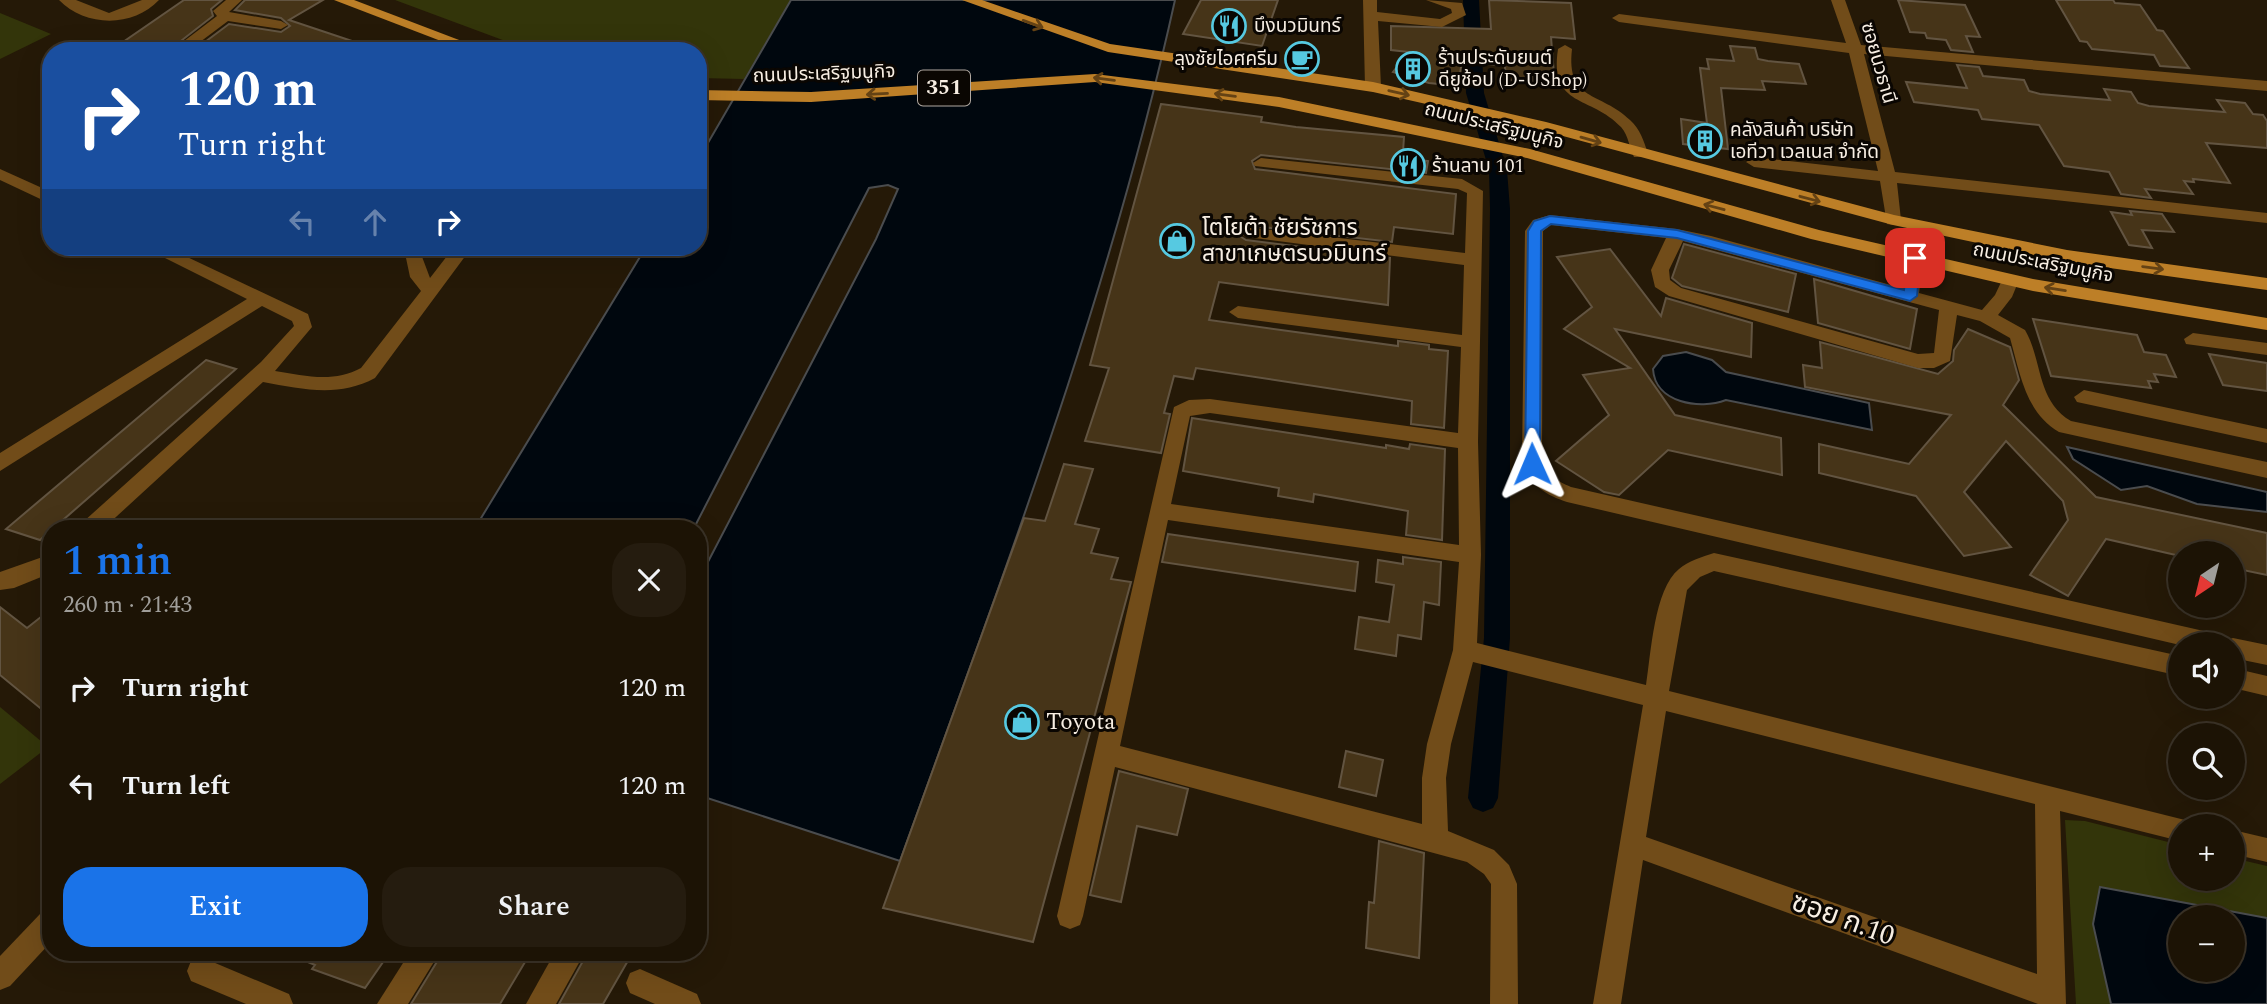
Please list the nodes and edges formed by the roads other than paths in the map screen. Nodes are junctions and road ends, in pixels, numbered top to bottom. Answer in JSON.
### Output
{"nodes":[{"id":1,"x":66,"y":0,"type":"edge"},
{"id":2,"x":152,"y":0,"type":"edge"},
{"id":3,"x":235,"y":0,"type":"edge"},
{"id":4,"x":341,"y":0,"type":"edge"},
{"id":5,"x":969,"y":0,"type":"edge"},
{"id":6,"x":1370,"y":0,"type":"edge"},
{"id":7,"x":1433,"y":0,"type":"edge"},
{"id":8,"x":1838,"y":0,"type":"edge"},
{"id":9,"x":225,"y":16,"type":"junction"},
{"id":10,"x":1370,"y":16,"type":"junction"},
{"id":11,"x":1619,"y":18,"type":"dead end"},
{"id":12,"x":281,"y":24,"type":"dead end"},
{"id":13,"x":190,"y":42,"type":"edge"},
{"id":14,"x":457,"y":42,"type":"edge"},
{"id":15,"x":1565,"y":49,"type":"dead end"},
{"id":16,"x":1855,"y":49,"type":"junction"},
{"id":17,"x":1284,"y":73,"type":"junction"},
{"id":18,"x":2267,"y":86,"type":"edge"},
{"id":19,"x":1373,"y":87,"type":"junction"},
{"id":20,"x":707,"y":96,"type":"edge"},
{"id":21,"x":1479,"y":139,"type":"junction"},
{"id":22,"x":1640,"y":154,"type":"junction"},
{"id":23,"x":1754,"y":162,"type":"dead end"},
{"id":24,"x":1261,"y":163,"type":"dead end"},
{"id":25,"x":0,"y":174,"type":"edge"},
{"id":26,"x":1888,"y":178,"type":"junction"},
{"id":27,"x":42,"y":194,"type":"edge"},
{"id":28,"x":2267,"y":218,"type":"edge"},
{"id":29,"x":1893,"y":220,"type":"junction"},
{"id":30,"x":1246,"y":232,"type":"dead end"},
{"id":31,"x":1677,"y":234,"type":"junction"},
{"id":32,"x":171,"y":256,"type":"edge"},
{"id":33,"x":456,"y":256,"type":"edge"},
{"id":34,"x":415,"y":258,"type":"dead end"},
{"id":35,"x":1915,"y":258,"type":"junction"},
{"id":36,"x":1473,"y":260,"type":"junction"},
{"id":37,"x":2010,"y":280,"type":"junction"},
{"id":38,"x":2267,"y":285,"type":"edge"},
{"id":39,"x":430,"y":290,"type":"junction"},
{"id":40,"x":1910,"y":296,"type":"junction"},
{"id":41,"x":261,"y":299,"type":"junction"},
{"id":42,"x":1949,"y":306,"type":"junction"},
{"id":43,"x":1238,"y":312,"type":"dead end"},
{"id":44,"x":1986,"y":317,"type":"junction"},
{"id":45,"x":2267,"y":324,"type":"edge"},
{"id":46,"x":2193,"y":339,"type":"dead end"},
{"id":47,"x":1470,"y":342,"type":"junction"},
{"id":48,"x":2267,"y":349,"type":"edge"},
{"id":49,"x":259,"y":375,"type":"junction"},
{"id":50,"x":2084,"y":397,"type":"dead end"},
{"id":51,"x":2267,"y":436,"type":"edge"},
{"id":52,"x":1468,"y":442,"type":"junction"},
{"id":53,"x":0,"y":463,"type":"edge"},
{"id":54,"x":2267,"y":470,"type":"edge"},
{"id":55,"x":1160,"y":511,"type":"junction"},
{"id":56,"x":100,"y":520,"type":"edge"},
{"id":57,"x":1470,"y":555,"type":"junction"},
{"id":58,"x":42,"y":567,"type":"edge"},
{"id":59,"x":0,"y":581,"type":"edge"},
{"id":60,"x":2168,"y":633,"type":"edge"},
{"id":61,"x":1465,"y":650,"type":"junction"},
{"id":62,"x":2245,"y":650,"type":"edge"},
{"id":63,"x":2267,"y":655,"type":"edge"},
{"id":64,"x":2168,"y":663,"type":"edge"},
{"id":65,"x":2245,"y":681,"type":"edge"},
{"id":66,"x":2267,"y":686,"type":"edge"},
{"id":67,"x":1657,"y":697,"type":"junction"},
{"id":68,"x":1106,"y":754,"type":"junction"},
{"id":69,"x":2047,"y":795,"type":"junction"},
{"id":70,"x":2168,"y":826,"type":"edge"},
{"id":71,"x":1434,"y":840,"type":"junction"},
{"id":72,"x":1634,"y":845,"type":"junction"},
{"id":73,"x":2245,"y":845,"type":"edge"},
{"id":74,"x":2267,"y":850,"type":"edge"},
{"id":75,"x":1070,"y":916,"type":"dead end"},
{"id":76,"x":42,"y":932,"type":"edge"},
{"id":77,"x":420,"y":961,"type":"edge"},
{"id":78,"x":566,"y":961,"type":"edge"},
{"id":79,"x":201,"y":971,"type":"dead end"},
{"id":80,"x":0,"y":976,"type":"edge"},
{"id":81,"x":640,"y":983,"type":"dead end"},
{"id":82,"x":2052,"y":998,"type":"edge"},
{"id":83,"x":279,"y":1004,"type":"edge"},
{"id":84,"x":391,"y":1004,"type":"edge"},
{"id":85,"x":540,"y":1004,"type":"edge"},
{"id":86,"x":687,"y":1004,"type":"edge"},
{"id":87,"x":1504,"y":1004,"type":"edge"},
{"id":88,"x":1607,"y":1004,"type":"edge"}],
"edges":[{"from":1,"to":2,"type":"street"},
{"from":3,"to":9,"type":"street"},
{"from":4,"to":14,"type":"main road"},
{"from":5,"to":17,"type":"main road","name":"ถนนประเสริฐมนูกิจ","one_way":true},
{"from":6,"to":10,"type":"street"},
{"from":7,"to":10,"type":"street"},
{"from":8,"to":16,"type":"street","name":"ซอยนวธานี"},
{"from":9,"to":12,"type":"street"},
{"from":9,"to":13,"type":"street"},
{"from":10,"to":19,"type":"street"},
{"from":11,"to":16,"type":"street"},
{"from":15,"to":22,"type":"street"},
{"from":16,"to":18,"type":"street"},
{"from":16,"to":26,"type":"street","name":"ซอยนวธานี"},
{"from":17,"to":19,"type":"main road","name":"ถนนประเสริฐมนูกิจ"},
{"from":17,"to":21,"type":"main road"},
{"from":19,"to":22,"type":"main road","name":"ถนนประเสริฐมนูกิจ","one_way":true},
{"from":21,"to":20,"type":"main road","name":"ถนนประเสริฐมนูกิจ","number":"351","one_way":true},
{"from":35,"to":21,"type":"main road","name":"ถนนประเสริฐมนูกิจ","number":"351","one_way":true},
{"from":22,"to":29,"type":"main road","name":"ถนนประเสริฐมนูกิจ","one_way":true},
{"from":23,"to":26,"type":"street"},
{"from":24,"to":36,"type":"street"},
{"from":25,"to":27,"type":"street"},
{"from":26,"to":28,"type":"street"},
{"from":26,"to":29,"type":"street","name":"ซอยนวธานี"},
{"from":29,"to":38,"type":"main road","name":"ถนนประเสริฐมนูกิจ","one_way":true},
{"from":30,"to":36,"type":"street"},
{"from":31,"to":40,"type":"street"},
{"from":31,"to":42,"type":"street"},
{"from":31,"to":60,"type":"street"},
{"from":32,"to":41,"type":"street"},
{"from":33,"to":39,"type":"street"},
{"from":34,"to":39,"type":"street"},
{"from":35,"to":37,"type":"main road","name":"ถนนประเสริฐมนูกิจ","number":"351"},
{"from":35,"to":40,"type":"street"},
{"from":36,"to":47,"type":"street"},
{"from":37,"to":44,"type":"street"},
{"from":45,"to":37,"type":"main road","name":"ถนนประเสริฐมนูกิจ","number":"351","one_way":true},
{"from":39,"to":49,"type":"street"},
{"from":40,"to":42,"type":"street"},
{"from":41,"to":49,"type":"street"},
{"from":41,"to":53,"type":"street"},
{"from":42,"to":44,"type":"street"},
{"from":43,"to":47,"type":"street"},
{"from":44,"to":54,"type":"street"},
{"from":46,"to":48,"type":"street"},
{"from":47,"to":52,"type":"street"},
{"from":49,"to":56,"type":"street"},
{"from":50,"to":51,"type":"street"},
{"from":52,"to":55,"type":"street"},
{"from":52,"to":57,"type":"street"},
{"from":55,"to":57,"type":"street"},
{"from":55,"to":68,"type":"street"},
{"from":57,"to":61,"type":"street"},
{"from":58,"to":59,"type":"street"},
{"from":61,"to":67,"type":"street"},
{"from":61,"to":71,"type":"street"},
{"from":62,"to":63,"type":"street"},
{"from":64,"to":67,"type":"street"},
{"from":65,"to":66,"type":"street"},
{"from":67,"to":69,"type":"street"},
{"from":67,"to":72,"type":"street"},
{"from":68,"to":71,"type":"street"},
{"from":68,"to":75,"type":"street"},
{"from":69,"to":70,"type":"street"},
{"from":69,"to":82,"type":"street"},
{"from":71,"to":87,"type":"street"},
{"from":72,"to":82,"type":"street","name":"ซอย ก.10"},
{"from":72,"to":88,"type":"street"},
{"from":73,"to":74,"type":"street"},
{"from":76,"to":80,"type":"street"},
{"from":77,"to":84,"type":"street"},
{"from":78,"to":85,"type":"street"},
{"from":79,"to":83,"type":"street"},
{"from":81,"to":86,"type":"street"}]}
